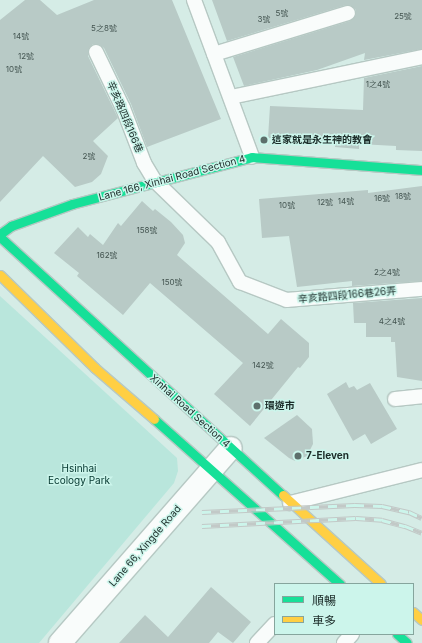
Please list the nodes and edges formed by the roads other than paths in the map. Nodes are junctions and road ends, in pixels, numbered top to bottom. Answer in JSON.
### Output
{"nodes":[{"id":1,"x":194,"y":0,"type":"edge"},
{"id":2,"x":348,"y":13,"type":"dead end"},
{"id":3,"x":96,"y":52,"type":"dead end"},
{"id":4,"x":214,"y":54,"type":"junction"},
{"id":5,"x":422,"y":57,"type":"edge"},
{"id":6,"x":231,"y":97,"type":"junction"},
{"id":7,"x":252,"y":156,"type":"junction"},
{"id":8,"x":422,"y":170,"type":"edge"},
{"id":9,"x":155,"y":181,"type":"junction"},
{"id":10,"x":0,"y":234,"type":"edge"},
{"id":11,"x":0,"y":237,"type":"edge"},
{"id":12,"x":0,"y":275,"type":"edge"},
{"id":13,"x":422,"y":289,"type":"edge"},
{"id":14,"x":422,"y":396,"type":"edge"},
{"id":15,"x":395,"y":398,"type":"dead end"},
{"id":16,"x":231,"y":448,"type":"junction"},
{"id":17,"x":212,"y":470,"type":"junction"},
{"id":18,"x":422,"y":470,"type":"edge"},
{"id":19,"x":290,"y":503,"type":"junction"},
{"id":20,"x":339,"y":583,"type":"edge"},
{"id":21,"x":380,"y":583,"type":"edge"},
{"id":22,"x":414,"y":613,"type":"edge"},
{"id":23,"x":422,"y":620,"type":"edge"},
{"id":24,"x":274,"y":625,"type":"edge"},
{"id":25,"x":351,"y":635,"type":"edge"},
{"id":26,"x":398,"y":635,"type":"edge"},
{"id":27,"x":60,"y":643,"type":"edge"},
{"id":28,"x":257,"y":643,"type":"edge"},
{"id":29,"x":344,"y":643,"type":"edge"},
{"id":30,"x":407,"y":643,"type":"edge"}],
"edges":[{"from":1,"to":4,"type":"lane"},
{"from":2,"to":4,"type":"lane"},
{"from":3,"to":9,"type":"lane","name":"辛亥路四段166巷"},
{"from":4,"to":6,"type":"lane"},
{"from":5,"to":6,"type":"lane"},
{"from":6,"to":7,"type":"lane"},
{"from":7,"to":8,"type":"main road","name":"Lane 166, Xinhai Road Section 4"},
{"from":7,"to":9,"type":"main road","name":"Lane 166, Xinhai Road Section 4"},
{"from":9,"to":10,"type":"main road","name":"Lane 166, Xinhai Road Section 4"},
{"from":9,"to":13,"type":"lane","name":"辛亥路四段166巷26弄"},
{"from":11,"to":16,"type":"main road","name":"Xinhai Road Section 4"},
{"from":12,"to":17,"type":"main road"},
{"from":14,"to":15,"type":"lane"},
{"from":16,"to":17,"type":"street","name":"Lane 66, Xingde Road"},
{"from":16,"to":19,"type":"main road","name":"Xinhai Road Section 4"},
{"from":17,"to":20,"type":"main road"},
{"from":17,"to":27,"type":"street","name":"Lane 66, Xingde Road"},
{"from":18,"to":19,"type":"lane"},
{"from":19,"to":21,"type":"main road","name":"Xinhai Road Section 4"},
{"from":22,"to":23,"type":"main road"},
{"from":24,"to":28,"type":"lane"},
{"from":25,"to":29,"type":"lane"},
{"from":26,"to":30,"type":"main road"}]}
